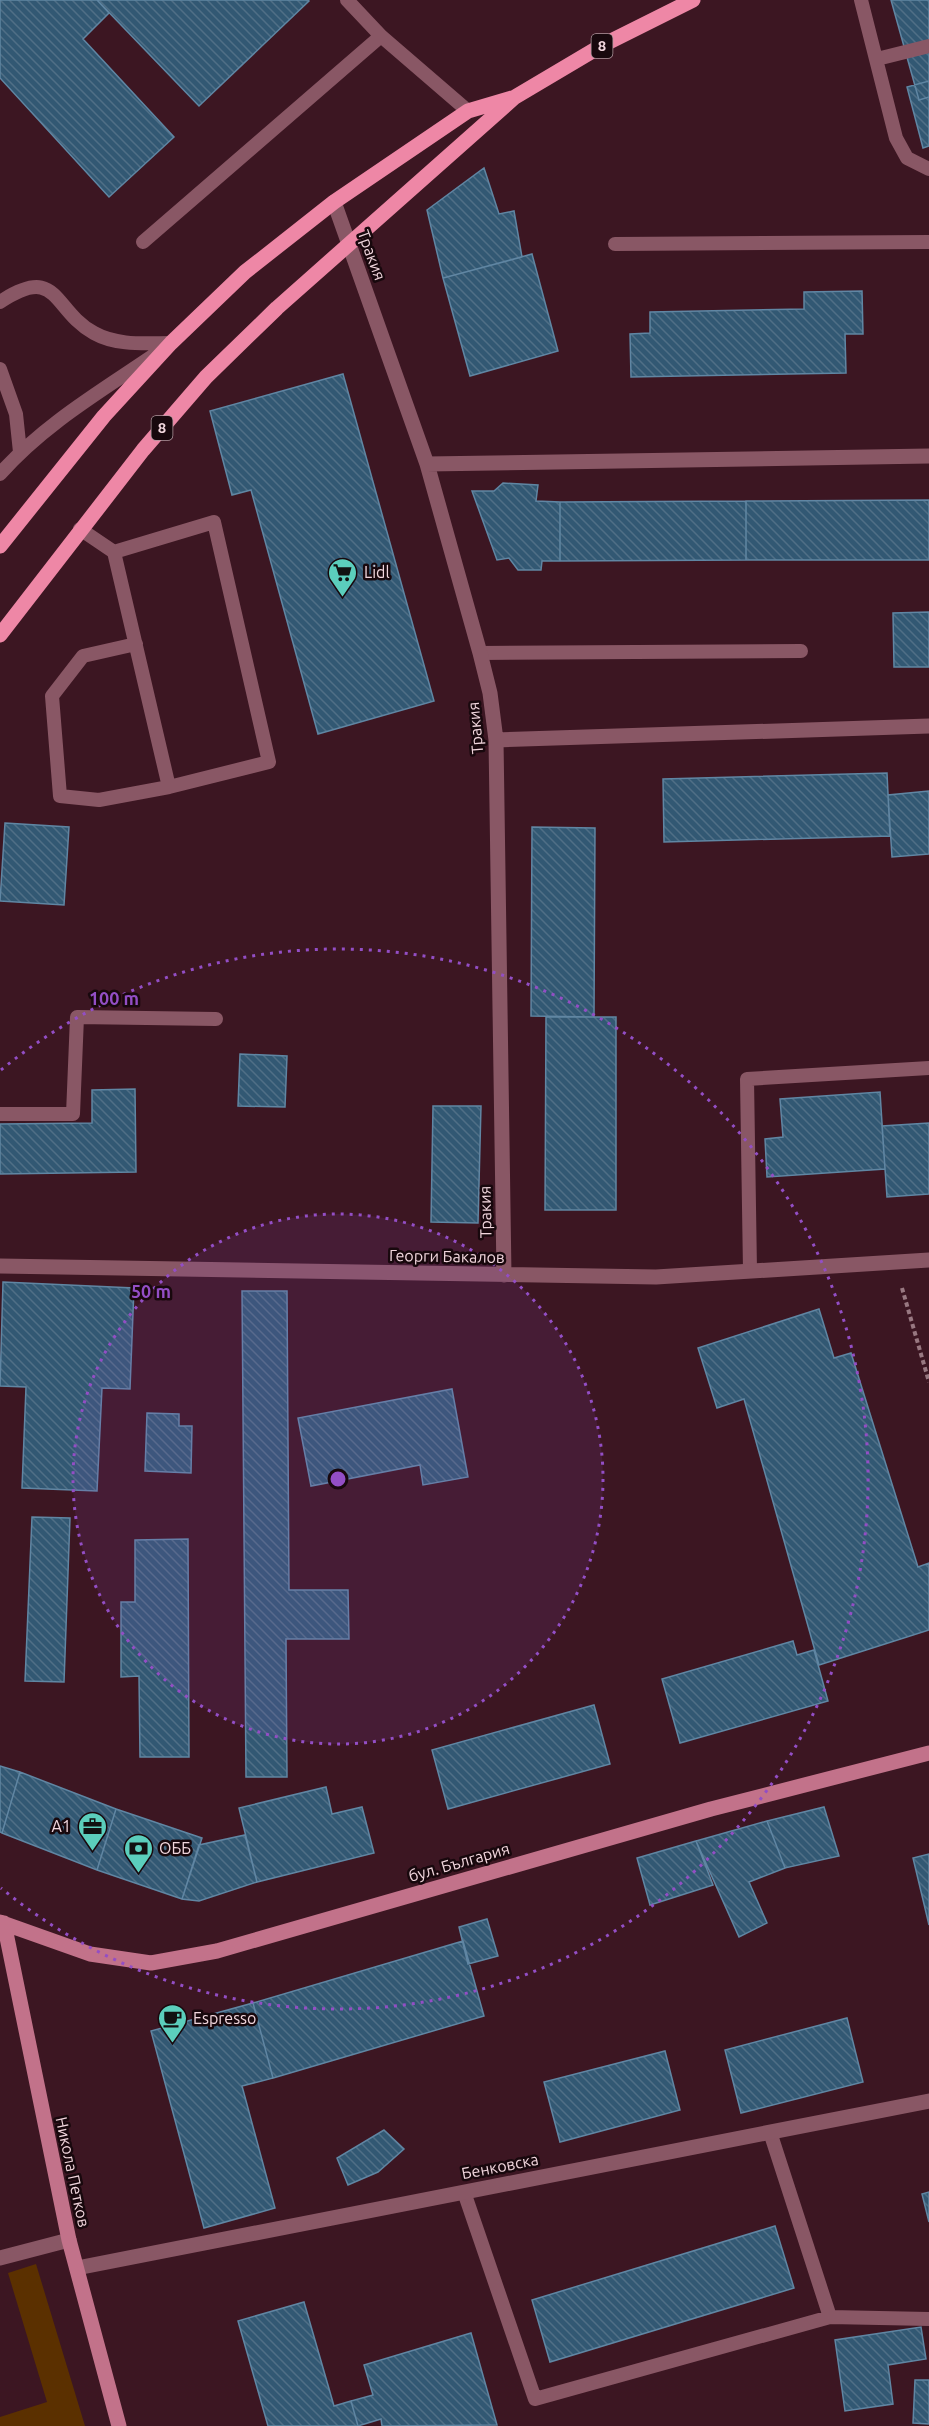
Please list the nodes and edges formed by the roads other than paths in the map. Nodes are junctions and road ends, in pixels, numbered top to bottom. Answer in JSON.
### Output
{"nodes":[{"id":1,"x":347,"y":0,"type":"edge"},
{"id":2,"x":693,"y":0,"type":"edge"},
{"id":3,"x":861,"y":0,"type":"edge"},
{"id":4,"x":381,"y":36,"type":"junction"},
{"id":5,"x":929,"y":45,"type":"edge"},
{"id":6,"x":877,"y":59,"type":"junction"},
{"id":7,"x":515,"y":97,"type":"junction"},
{"id":8,"x":468,"y":111,"type":"junction"},
{"id":9,"x":929,"y":169,"type":"edge"},
{"id":10,"x":334,"y":202,"type":"junction"},
{"id":11,"x":143,"y":242,"type":"dead end"},
{"id":12,"x":929,"y":242,"type":"edge"},
{"id":13,"x":349,"y":243,"type":"junction"},
{"id":14,"x":615,"y":244,"type":"dead end"},
{"id":15,"x":0,"y":302,"type":"edge"},
{"id":16,"x":171,"y":343,"type":"junction"},
{"id":17,"x":0,"y":369,"type":"edge"},
{"id":18,"x":20,"y":452,"type":"junction"},
{"id":19,"x":929,"y":456,"type":"edge"},
{"id":20,"x":427,"y":464,"type":"junction"},
{"id":21,"x":0,"y":474,"type":"edge"},
{"id":22,"x":80,"y":529,"type":"junction"},
{"id":23,"x":0,"y":546,"type":"edge"},
{"id":24,"x":114,"y":552,"type":"junction"},
{"id":25,"x":0,"y":635,"type":"edge"},
{"id":26,"x":136,"y":644,"type":"junction"},
{"id":27,"x":801,"y":651,"type":"dead end"},
{"id":28,"x":480,"y":653,"type":"junction"},
{"id":29,"x":929,"y":726,"type":"edge"},
{"id":30,"x":496,"y":740,"type":"junction"},
{"id":31,"x":169,"y":787,"type":"junction"},
{"id":32,"x":216,"y":1018,"type":"dead end"},
{"id":33,"x":929,"y":1068,"type":"edge"},
{"id":34,"x":0,"y":1114,"type":"edge"},
{"id":35,"x":929,"y":1260,"type":"edge"},
{"id":36,"x":0,"y":1266,"type":"edge"},
{"id":37,"x":750,"y":1271,"type":"junction"},
{"id":38,"x":504,"y":1275,"type":"junction"},
{"id":39,"x":929,"y":1753,"type":"edge"},
{"id":40,"x":2,"y":1922,"type":"edge"},
{"id":41,"x":929,"y":2101,"type":"edge"},
{"id":42,"x":770,"y":2132,"type":"junction"},
{"id":43,"x":464,"y":2192,"type":"junction"},
{"id":44,"x":69,"y":2240,"type":"junction"},
{"id":45,"x":0,"y":2258,"type":"edge"},
{"id":46,"x":77,"y":2268,"type":"junction"},
{"id":47,"x":830,"y":2317,"type":"junction"},
{"id":48,"x":929,"y":2319,"type":"edge"},
{"id":49,"x":119,"y":2426,"type":"edge"}],
"edges":[{"from":1,"to":4,"type":"lane"},
{"from":2,"to":7,"type":"main road","number":"8"},
{"from":3,"to":6,"type":"lane"},
{"from":4,"to":8,"type":"lane"},
{"from":4,"to":11,"type":"lane"},
{"from":5,"to":6,"type":"lane"},
{"from":6,"to":9,"type":"lane"},
{"from":7,"to":8,"type":"main road","number":"8"},
{"from":7,"to":13,"type":"main road","number":"8"},
{"from":8,"to":10,"type":"main road","number":"8"},
{"from":10,"to":13,"type":"street","name":"Тракия"},
{"from":10,"to":16,"type":"main road","number":"8"},
{"from":12,"to":14,"type":"lane"},
{"from":13,"to":20,"type":"street","name":"Тракия"},
{"from":13,"to":22,"type":"main road","number":"8"},
{"from":15,"to":16,"type":"lane"},
{"from":16,"to":18,"type":"lane"},
{"from":16,"to":23,"type":"main road","number":"8"},
{"from":17,"to":18,"type":"lane"},
{"from":18,"to":21,"type":"lane"},
{"from":19,"to":20,"type":"street"},
{"from":20,"to":28,"type":"street","name":"Тракия"},
{"from":22,"to":24,"type":"lane"},
{"from":22,"to":25,"type":"main road","number":"8"},
{"from":24,"to":26,"type":"lane"},
{"from":24,"to":31,"type":"lane"},
{"from":26,"to":31,"type":"lane"},
{"from":26,"to":31,"type":"lane"},
{"from":27,"to":28,"type":"lane"},
{"from":28,"to":30,"type":"street","name":"Тракия"},
{"from":29,"to":30,"type":"street"},
{"from":30,"to":38,"type":"street","name":"Тракия"},
{"from":32,"to":34,"type":"lane"},
{"from":33,"to":37,"type":"lane"},
{"from":35,"to":37,"type":"street","name":"Георги Бакалов"},
{"from":36,"to":38,"type":"street","name":"Георги Бакалов"},
{"from":37,"to":38,"type":"street","name":"Георги Бакалов"},
{"from":39,"to":40,"type":"street","name":"бул. България"},
{"from":40,"to":44,"type":"street","name":"Никола Петков"},
{"from":41,"to":42,"type":"street","name":"Бенковска"},
{"from":42,"to":43,"type":"street","name":"Бенковска"},
{"from":42,"to":47,"type":"lane"},
{"from":43,"to":46,"type":"street","name":"Бенковска"},
{"from":43,"to":47,"type":"lane"},
{"from":44,"to":45,"type":"street"},
{"from":44,"to":46,"type":"street","name":"Никола Петков"},
{"from":46,"to":49,"type":"street","name":"Никола Петков"},
{"from":47,"to":48,"type":"lane"}]}
